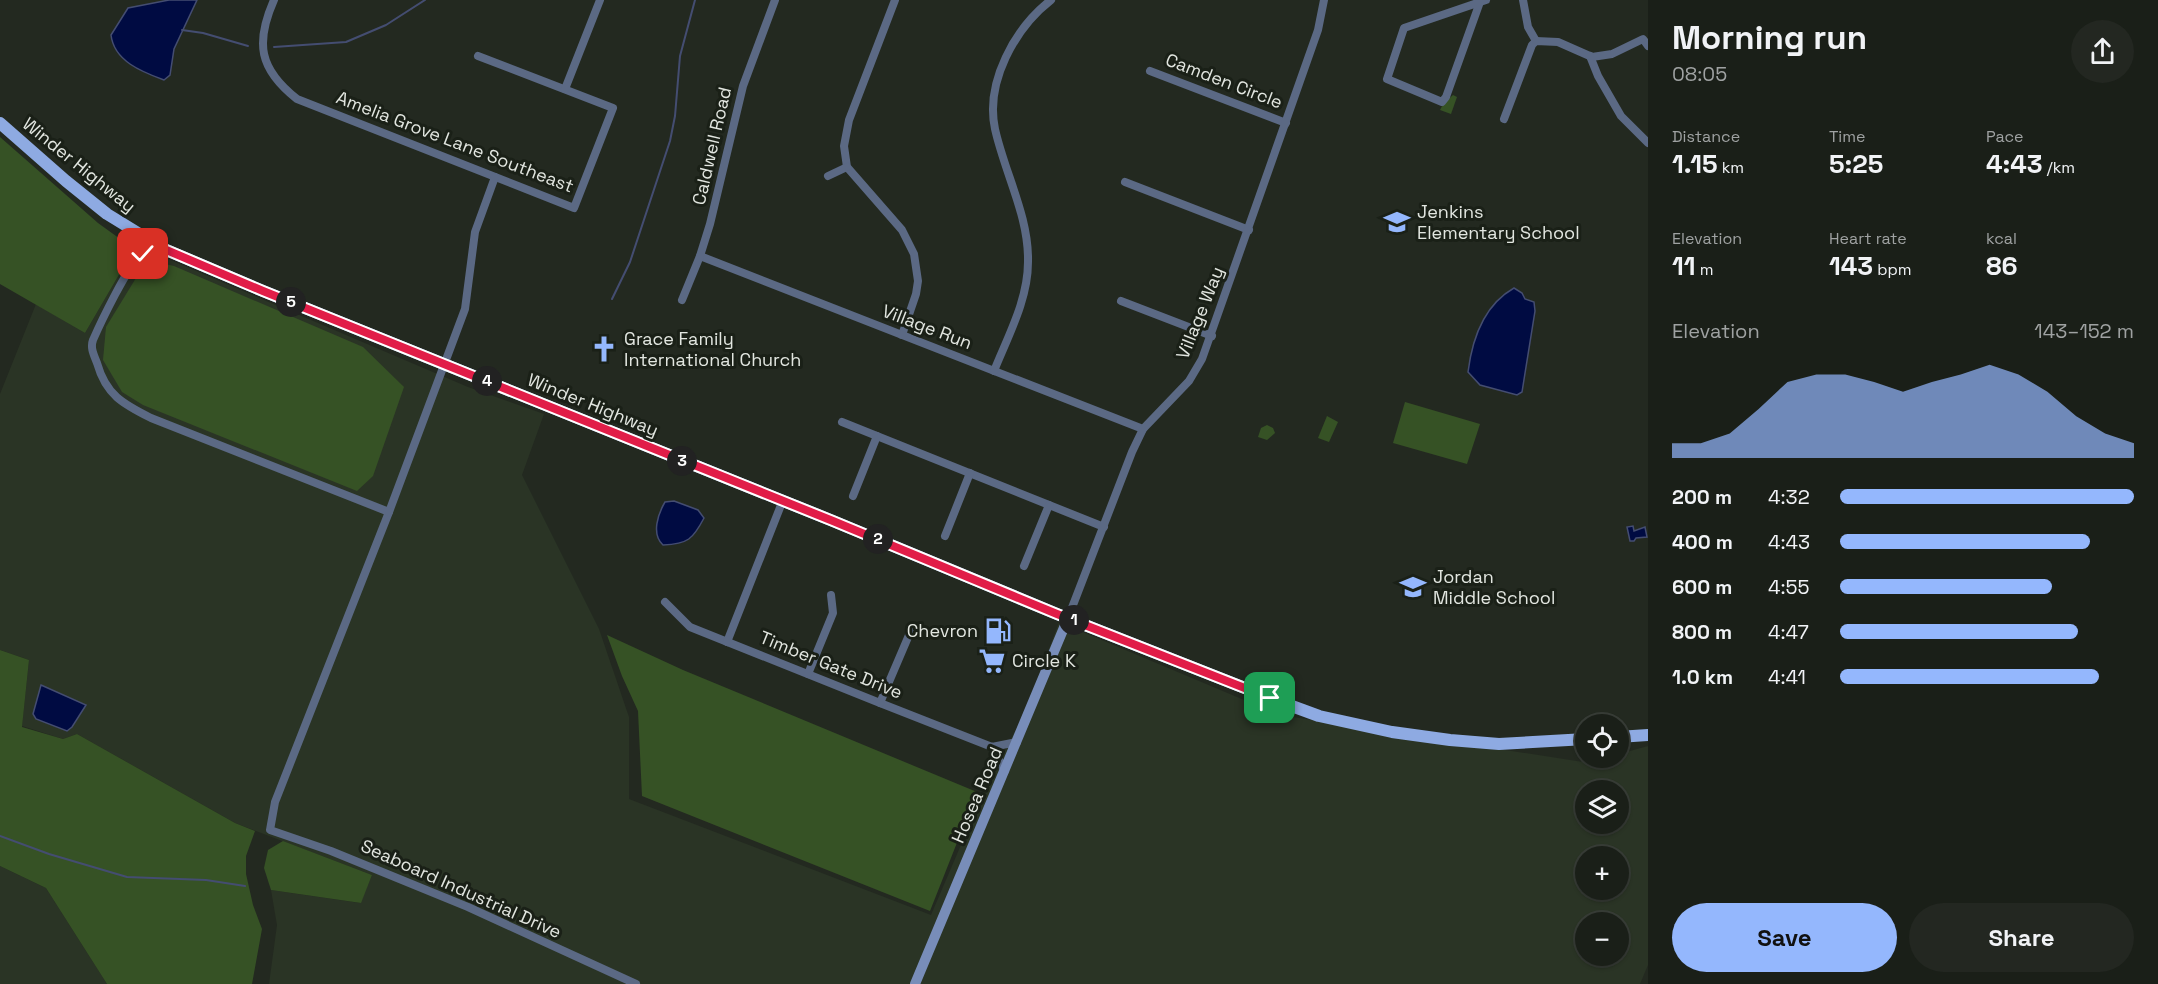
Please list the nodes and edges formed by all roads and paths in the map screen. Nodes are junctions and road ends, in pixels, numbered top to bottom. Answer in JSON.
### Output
{"nodes":[{"id":1,"x":274,"y":0,"type":"edge"},
{"id":2,"x":600,"y":0,"type":"edge"},
{"id":3,"x":775,"y":0,"type":"edge"},
{"id":4,"x":896,"y":0,"type":"edge"},
{"id":5,"x":1051,"y":0,"type":"edge"},
{"id":6,"x":1324,"y":0,"type":"edge"},
{"id":7,"x":1523,"y":0,"type":"edge"},
{"id":8,"x":1483,"y":1,"type":"edge"},
{"id":9,"x":1536,"y":41,"type":"junction"},
{"id":10,"x":1648,"y":46,"type":"edge"},
{"id":11,"x":478,"y":56,"type":"dead end"},
{"id":12,"x":1590,"y":56,"type":"junction"},
{"id":13,"x":1150,"y":71,"type":"dead end"},
{"id":14,"x":565,"y":89,"type":"junction"},
{"id":15,"x":1504,"y":119,"type":"dead end"},
{"id":16,"x":0,"y":123,"type":"edge"},
{"id":17,"x":1286,"y":123,"type":"junction"},
{"id":18,"x":1648,"y":143,"type":"edge"},
{"id":19,"x":847,"y":167,"type":"junction"},
{"id":20,"x":828,"y":176,"type":"dead end"},
{"id":21,"x":495,"y":177,"type":"junction"},
{"id":22,"x":1125,"y":182,"type":"dead end"},
{"id":23,"x":127,"y":227,"type":"junction"},
{"id":24,"x":1249,"y":230,"type":"junction"},
{"id":25,"x":164,"y":249,"type":"junction"},
{"id":26,"x":700,"y":256,"type":"junction"},
{"id":27,"x":138,"y":258,"type":"junction"},
{"id":28,"x":682,"y":300,"type":"dead end"},
{"id":29,"x":1121,"y":301,"type":"dead end"},
{"id":30,"x":902,"y":335,"type":"junction"},
{"id":31,"x":1212,"y":336,"type":"junction"},
{"id":32,"x":445,"y":364,"type":"junction"},
{"id":33,"x":994,"y":371,"type":"junction"},
{"id":34,"x":842,"y":422,"type":"dead end"},
{"id":35,"x":1143,"y":429,"type":"junction"},
{"id":36,"x":877,"y":436,"type":"junction"},
{"id":37,"x":970,"y":473,"type":"junction"},
{"id":38,"x":853,"y":496,"type":"dead end"},
{"id":39,"x":783,"y":500,"type":"junction"},
{"id":40,"x":1049,"y":505,"type":"junction"},
{"id":41,"x":389,"y":512,"type":"junction"},
{"id":42,"x":1104,"y":526,"type":"junction"},
{"id":43,"x":945,"y":536,"type":"dead end"},
{"id":44,"x":1024,"y":566,"type":"dead end"},
{"id":45,"x":831,"y":595,"type":"dead end"},
{"id":46,"x":665,"y":602,"type":"dead end"},
{"id":47,"x":1068,"y":618,"type":"junction"},
{"id":48,"x":912,"y":628,"type":"dead end"},
{"id":49,"x":727,"y":642,"type":"junction"},
{"id":50,"x":808,"y":674,"type":"junction"},
{"id":51,"x":880,"y":703,"type":"junction"},
{"id":52,"x":1648,"y":735,"type":"edge"},
{"id":53,"x":1629,"y":736,"type":"edge"},
{"id":54,"x":1575,"y":740,"type":"edge"},
{"id":55,"x":1017,"y":742,"type":"junction"},
{"id":56,"x":992,"y":747,"type":"junction"},
{"id":57,"x":1005,"y":771,"type":"junction"},
{"id":58,"x":636,"y":984,"type":"edge"},
{"id":59,"x":915,"y":984,"type":"edge"}],
"edges":[{"from":1,"to":21,"type":"street","name":"Amelia Grove Lane Southeast"},
{"from":2,"to":14,"type":"street"},
{"from":3,"to":26,"type":"street","name":"Caldwell Road"},
{"from":4,"to":19,"type":"street"},
{"from":5,"to":33,"type":"street"},
{"from":6,"to":17,"type":"street","name":"Village Way"},
{"from":7,"to":9,"type":"street"},
{"from":8,"to":8,"type":"street"},
{"from":9,"to":12,"type":"street"},
{"from":9,"to":15,"type":"street"},
{"from":10,"to":12,"type":"street"},
{"from":11,"to":14,"type":"street","name":"Amelia Grove Lane Southeast"},
{"from":12,"to":18,"type":"street"},
{"from":13,"to":17,"type":"street","name":"Camden Circle"},
{"from":14,"to":21,"type":"street","name":"Amelia Grove Lane Southeast"},
{"from":16,"to":23,"type":"main road","name":"Winder Highway"},
{"from":17,"to":24,"type":"street","name":"Village Way"},
{"from":19,"to":20,"type":"street"},
{"from":19,"to":30,"type":"street"},
{"from":21,"to":32,"type":"street"},
{"from":22,"to":24,"type":"street"},
{"from":23,"to":25,"type":"main road","name":"Winder Highway"},
{"from":23,"to":27,"type":"street"},
{"from":24,"to":31,"type":"street","name":"Village Way"},
{"from":25,"to":27,"type":"street"},
{"from":25,"to":32,"type":"main road","name":"Winder Highway"},
{"from":26,"to":28,"type":"street","name":"Caldwell Road"},
{"from":26,"to":30,"type":"street","name":"Village Run"},
{"from":27,"to":41,"type":"street"},
{"from":29,"to":31,"type":"street"},
{"from":30,"to":33,"type":"street","name":"Village Run"},
{"from":31,"to":35,"type":"street","name":"Village Way"},
{"from":32,"to":39,"type":"main road","name":"Winder Highway"},
{"from":32,"to":41,"type":"street"},
{"from":33,"to":35,"type":"street","name":"Village Run"},
{"from":34,"to":36,"type":"street"},
{"from":35,"to":42,"type":"street","name":"Village Way"},
{"from":36,"to":37,"type":"street"},
{"from":36,"to":38,"type":"street"},
{"from":37,"to":40,"type":"street"},
{"from":37,"to":43,"type":"street"},
{"from":39,"to":47,"type":"main road","name":"Winder Highway"},
{"from":39,"to":49,"type":"street"},
{"from":40,"to":42,"type":"street"},
{"from":40,"to":44,"type":"street"},
{"from":41,"to":58,"type":"street","name":"Seaboard Industrial Drive"},
{"from":42,"to":47,"type":"street","name":"Village Way"},
{"from":45,"to":50,"type":"street"},
{"from":46,"to":49,"type":"street","name":"Timber Gate Drive"},
{"from":47,"to":54,"type":"main road","name":"Winder Highway"},
{"from":47,"to":55,"type":"street","name":"Hosea Road"},
{"from":48,"to":51,"type":"street"},
{"from":49,"to":50,"type":"street","name":"Timber Gate Drive"},
{"from":50,"to":51,"type":"street","name":"Timber Gate Drive"},
{"from":51,"to":56,"type":"street","name":"Timber Gate Drive"},
{"from":52,"to":53,"type":"main road"},
{"from":55,"to":56,"type":"street"},
{"from":55,"to":57,"type":"street","name":"Hosea Road"},
{"from":56,"to":57,"type":"street"},
{"from":57,"to":59,"type":"street","name":"Hosea Road"}]}
